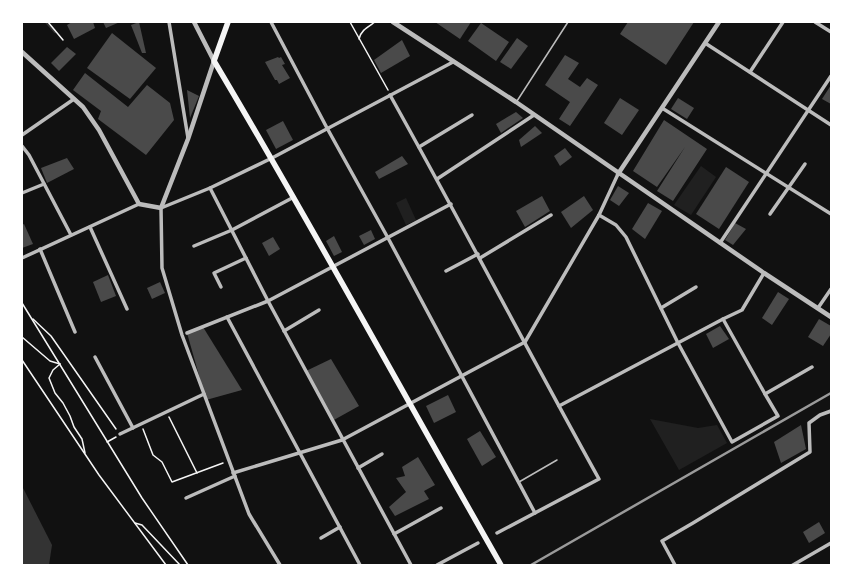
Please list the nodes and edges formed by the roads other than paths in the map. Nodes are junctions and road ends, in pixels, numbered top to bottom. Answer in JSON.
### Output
{"nodes":[{"id":1,"x":169,"y":22,"type":"edge"},
{"id":2,"x":194,"y":22,"type":"edge"},
{"id":3,"x":228,"y":22,"type":"edge"},
{"id":4,"x":271,"y":22,"type":"edge"},
{"id":5,"x":393,"y":22,"type":"edge"},
{"id":6,"x":568,"y":22,"type":"edge"},
{"id":7,"x":719,"y":22,"type":"edge"},
{"id":8,"x":783,"y":22,"type":"edge"},
{"id":9,"x":815,"y":22,"type":"edge"},
{"id":10,"x":831,"y":32,"type":"edge"},
{"id":11,"x":705,"y":43,"type":"junction"},
{"id":12,"x":22,"y":52,"type":"edge"},
{"id":13,"x":214,"y":61,"type":"junction"},
{"id":14,"x":453,"y":62,"type":"junction"},
{"id":15,"x":750,"y":72,"type":"junction"},
{"id":16,"x":831,"y":76,"type":"edge"},
{"id":17,"x":390,"y":96,"type":"junction"},
{"id":18,"x":74,"y":99,"type":"junction"},
{"id":19,"x":516,"y":102,"type":"junction"},
{"id":20,"x":662,"y":108,"type":"junction"},
{"id":21,"x":808,"y":110,"type":"junction"},
{"id":22,"x":472,"y":115,"type":"dead end"},
{"id":23,"x":534,"y":115,"type":"junction"},
{"id":24,"x":831,"y":125,"type":"edge"},
{"id":25,"x":327,"y":128,"type":"junction"},
{"id":26,"x":22,"y":135,"type":"edge"},
{"id":27,"x":188,"y":139,"type":"junction"},
{"id":28,"x":22,"y":146,"type":"edge"},
{"id":29,"x":419,"y":147,"type":"junction"},
{"id":30,"x":272,"y":158,"type":"junction"},
{"id":31,"x":805,"y":164,"type":"dead end"},
{"id":32,"x":766,"y":173,"type":"junction"},
{"id":33,"x":618,"y":174,"type":"junction"},
{"id":34,"x":437,"y":179,"type":"junction"},
{"id":35,"x":44,"y":184,"type":"junction"},
{"id":36,"x":789,"y":187,"type":"junction"},
{"id":37,"x":210,"y":188,"type":"junction"},
{"id":38,"x":22,"y":194,"type":"edge"},
{"id":39,"x":294,"y":197,"type":"junction"},
{"id":40,"x":139,"y":204,"type":"junction"},
{"id":41,"x":451,"y":204,"type":"junction"},
{"id":42,"x":161,"y":208,"type":"junction"},
{"id":43,"x":770,"y":214,"type":"dead end"},
{"id":44,"x":831,"y":214,"type":"edge"},
{"id":45,"x":551,"y":215,"type":"dead end"},
{"id":46,"x":599,"y":215,"type":"junction"},
{"id":47,"x":90,"y":227,"type":"junction"},
{"id":48,"x":232,"y":230,"type":"junction"},
{"id":49,"x":71,"y":235,"type":"junction"},
{"id":50,"x":388,"y":238,"type":"junction"},
{"id":51,"x":720,"y":243,"type":"junction"},
{"id":52,"x":194,"y":246,"type":"dead end"},
{"id":53,"x":40,"y":249,"type":"junction"},
{"id":54,"x":478,"y":254,"type":"junction"},
{"id":55,"x":22,"y":258,"type":"edge"},
{"id":56,"x":246,"y":258,"type":"junction"},
{"id":57,"x":480,"y":258,"type":"junction"},
{"id":58,"x":333,"y":268,"type":"junction"},
{"id":59,"x":446,"y":271,"type":"dead end"},
{"id":60,"x":764,"y":273,"type":"junction"},
{"id":61,"x":221,"y":287,"type":"dead end"},
{"id":62,"x":696,"y":287,"type":"dead end"},
{"id":63,"x":831,"y":289,"type":"edge"},
{"id":64,"x":268,"y":301,"type":"junction"},
{"id":65,"x":660,"y":308,"type":"junction"},
{"id":66,"x":818,"y":308,"type":"junction"},
{"id":67,"x":127,"y":309,"type":"dead end"},
{"id":68,"x":318,"y":310,"type":"dead end"},
{"id":69,"x":228,"y":317,"type":"junction"},
{"id":70,"x":831,"y":317,"type":"edge"},
{"id":71,"x":723,"y":319,"type":"junction"},
{"id":72,"x":284,"y":331,"type":"junction"},
{"id":73,"x":75,"y":332,"type":"dead end"},
{"id":74,"x":187,"y":333,"type":"dead end"},
{"id":75,"x":525,"y":342,"type":"junction"},
{"id":76,"x":678,"y":343,"type":"junction"},
{"id":77,"x":95,"y":357,"type":"dead end"},
{"id":78,"x":812,"y":367,"type":"dead end"},
{"id":79,"x":461,"y":376,"type":"junction"},
{"id":80,"x":204,"y":394,"type":"junction"},
{"id":81,"x":765,"y":394,"type":"junction"},
{"id":82,"x":409,"y":404,"type":"junction"},
{"id":83,"x":559,"y":406,"type":"junction"},
{"id":84,"x":831,"y":411,"type":"edge"},
{"id":85,"x":133,"y":428,"type":"junction"},
{"id":86,"x":120,"y":434,"type":"road end"},
{"id":87,"x":342,"y":440,"type":"junction"},
{"id":88,"x":300,"y":453,"type":"junction"},
{"id":89,"x":382,"y":454,"type":"dead end"},
{"id":90,"x":557,"y":460,"type":"dead end"},
{"id":91,"x":358,"y":468,"type":"junction"},
{"id":92,"x":234,"y":475,"type":"junction"},
{"id":93,"x":518,"y":482,"type":"junction"},
{"id":94,"x":186,"y":498,"type":"dead end"},
{"id":95,"x":441,"y":508,"type":"dead end"},
{"id":96,"x":535,"y":513,"type":"junction"},
{"id":97,"x":340,"y":527,"type":"junction"},
{"id":98,"x":497,"y":533,"type":"dead end"},
{"id":99,"x":394,"y":534,"type":"junction"},
{"id":100,"x":321,"y":538,"type":"dead end"},
{"id":101,"x":478,"y":543,"type":"dead end"},
{"id":102,"x":831,"y":543,"type":"edge"},
{"id":103,"x":280,"y":565,"type":"edge"},
{"id":104,"x":360,"y":565,"type":"edge"},
{"id":105,"x":411,"y":565,"type":"edge"},
{"id":106,"x":437,"y":565,"type":"edge"},
{"id":107,"x":501,"y":565,"type":"edge"},
{"id":108,"x":675,"y":565,"type":"edge"},
{"id":109,"x":794,"y":565,"type":"edge"}],
"edges":[{"from":1,"to":27,"type":"street"},
{"from":2,"to":13,"type":"street"},
{"from":3,"to":13,"type":"main road"},
{"from":4,"to":25,"type":"street"},
{"from":5,"to":14,"type":"street"},
{"from":6,"to":19,"type":"lane"},
{"from":7,"to":11,"type":"street"},
{"from":8,"to":15,"type":"street"},
{"from":9,"to":10,"type":"street"},
{"from":11,"to":15,"type":"street"},
{"from":11,"to":20,"type":"street"},
{"from":12,"to":18,"type":"street"},
{"from":13,"to":27,"type":"street"},
{"from":13,"to":30,"type":"main road"},
{"from":14,"to":17,"type":"street"},
{"from":14,"to":19,"type":"street"},
{"from":15,"to":21,"type":"street"},
{"from":16,"to":21,"type":"street"},
{"from":17,"to":25,"type":"street"},
{"from":17,"to":29,"type":"street"},
{"from":18,"to":26,"type":"street"},
{"from":18,"to":40,"type":"street"},
{"from":19,"to":23,"type":"street"},
{"from":20,"to":32,"type":"street"},
{"from":20,"to":33,"type":"street"},
{"from":21,"to":24,"type":"street"},
{"from":21,"to":32,"type":"street"},
{"from":22,"to":29,"type":"street"},
{"from":23,"to":33,"type":"street"},
{"from":23,"to":34,"type":"street"},
{"from":25,"to":30,"type":"street"},
{"from":25,"to":50,"type":"street"},
{"from":27,"to":42,"type":"street"},
{"from":28,"to":35,"type":"street"},
{"from":29,"to":34,"type":"street"},
{"from":30,"to":37,"type":"street"},
{"from":30,"to":39,"type":"main road"},
{"from":31,"to":36,"type":"street"},
{"from":32,"to":36,"type":"street"},
{"from":32,"to":51,"type":"street"},
{"from":33,"to":46,"type":"street"},
{"from":33,"to":51,"type":"street"},
{"from":34,"to":41,"type":"street"},
{"from":35,"to":38,"type":"street"},
{"from":35,"to":49,"type":"street"},
{"from":36,"to":43,"type":"street"},
{"from":36,"to":44,"type":"street"},
{"from":37,"to":42,"type":"street"},
{"from":37,"to":48,"type":"street"},
{"from":39,"to":48,"type":"street"},
{"from":39,"to":58,"type":"main road"},
{"from":40,"to":42,"type":"street"},
{"from":40,"to":47,"type":"street"},
{"from":41,"to":50,"type":"street"},
{"from":41,"to":54,"type":"street"},
{"from":42,"to":80,"type":"street"},
{"from":45,"to":57,"type":"street"},
{"from":46,"to":65,"type":"street"},
{"from":46,"to":75,"type":"street"},
{"from":47,"to":49,"type":"street"},
{"from":47,"to":67,"type":"street"},
{"from":48,"to":52,"type":"street"},
{"from":48,"to":56,"type":"street"},
{"from":49,"to":53,"type":"street"},
{"from":50,"to":58,"type":"street"},
{"from":50,"to":79,"type":"street"},
{"from":51,"to":60,"type":"street"},
{"from":53,"to":55,"type":"street"},
{"from":53,"to":73,"type":"street"},
{"from":54,"to":57,"type":"street"},
{"from":54,"to":59,"type":"street"},
{"from":56,"to":61,"type":"street"},
{"from":56,"to":64,"type":"street"},
{"from":57,"to":75,"type":"street"},
{"from":58,"to":64,"type":"street"},
{"from":58,"to":82,"type":"main road"},
{"from":60,"to":66,"type":"street"},
{"from":60,"to":71,"type":"street"},
{"from":62,"to":65,"type":"street"},
{"from":63,"to":66,"type":"street"},
{"from":64,"to":69,"type":"street"},
{"from":64,"to":72,"type":"street"},
{"from":65,"to":76,"type":"street"},
{"from":66,"to":70,"type":"street"},
{"from":68,"to":72,"type":"street"},
{"from":69,"to":74,"type":"street"},
{"from":69,"to":88,"type":"street"},
{"from":71,"to":76,"type":"street"},
{"from":71,"to":81,"type":"street"},
{"from":72,"to":87,"type":"street"},
{"from":75,"to":79,"type":"street"},
{"from":75,"to":83,"type":"street"},
{"from":76,"to":81,"type":"street"},
{"from":76,"to":83,"type":"street"},
{"from":77,"to":85,"type":"street"},
{"from":78,"to":81,"type":"street"},
{"from":79,"to":82,"type":"street"},
{"from":79,"to":93,"type":"street"},
{"from":80,"to":85,"type":"street"},
{"from":80,"to":92,"type":"street"},
{"from":82,"to":87,"type":"street"},
{"from":82,"to":107,"type":"main road"},
{"from":83,"to":96,"type":"street"},
{"from":84,"to":108,"type":"street"},
{"from":85,"to":86,"type":"street"},
{"from":87,"to":88,"type":"street"},
{"from":87,"to":91,"type":"street"},
{"from":88,"to":92,"type":"street"},
{"from":88,"to":97,"type":"street"},
{"from":89,"to":91,"type":"street"},
{"from":90,"to":93,"type":"lane"},
{"from":91,"to":99,"type":"street"},
{"from":92,"to":94,"type":"street"},
{"from":92,"to":103,"type":"street"},
{"from":93,"to":96,"type":"street"},
{"from":95,"to":99,"type":"street"},
{"from":96,"to":98,"type":"street"},
{"from":97,"to":100,"type":"street"},
{"from":97,"to":104,"type":"street"},
{"from":99,"to":105,"type":"street"},
{"from":101,"to":106,"type":"street"},
{"from":102,"to":109,"type":"street"}]}
